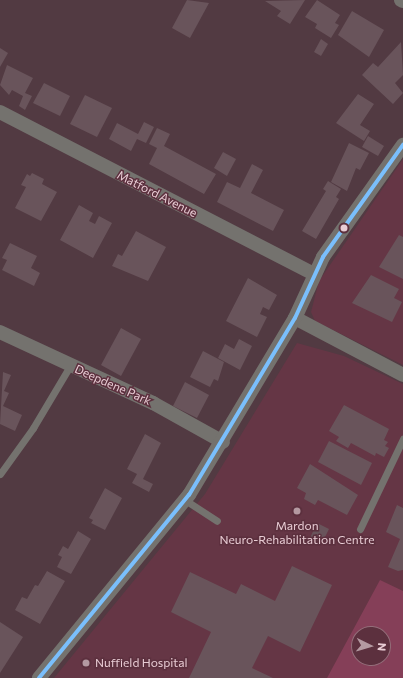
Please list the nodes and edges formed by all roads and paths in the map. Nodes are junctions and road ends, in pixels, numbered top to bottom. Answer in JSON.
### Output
{"nodes":[{"id":1,"x":0,"y":112,"type":"edge"},
{"id":2,"x":403,"y":145,"type":"edge"},
{"id":3,"x":314,"y":274,"type":"junction"},
{"id":4,"x":295,"y":318,"type":"junction"},
{"id":5,"x":0,"y":332,"type":"edge"},
{"id":6,"x":70,"y":366,"type":"junction"},
{"id":7,"x":403,"y":375,"type":"edge"},
{"id":8,"x":403,"y":439,"type":"edge"},
{"id":9,"x":223,"y":442,"type":"junction"},
{"id":10,"x":0,"y":474,"type":"edge"},
{"id":11,"x":185,"y":500,"type":"junction"},
{"id":12,"x":217,"y":520,"type":"dead end"},
{"id":13,"x":360,"y":529,"type":"dead end"},
{"id":14,"x":39,"y":678,"type":"edge"}],
"edges":[{"from":1,"to":3,"type":"street","name":"Matford Avenue"},
{"from":2,"to":3,"type":"street"},
{"from":3,"to":4,"type":"street"},
{"from":4,"to":7,"type":"street"},
{"from":4,"to":9,"type":"street"},
{"from":5,"to":6,"type":"street","name":"Deepdene Park"},
{"from":6,"to":9,"type":"street","name":"Deepdene Park"},
{"from":6,"to":10,"type":"lane"},
{"from":8,"to":13,"type":"lane"},
{"from":9,"to":11,"type":"street"},
{"from":11,"to":12,"type":"lane"},
{"from":11,"to":14,"type":"street"}]}
